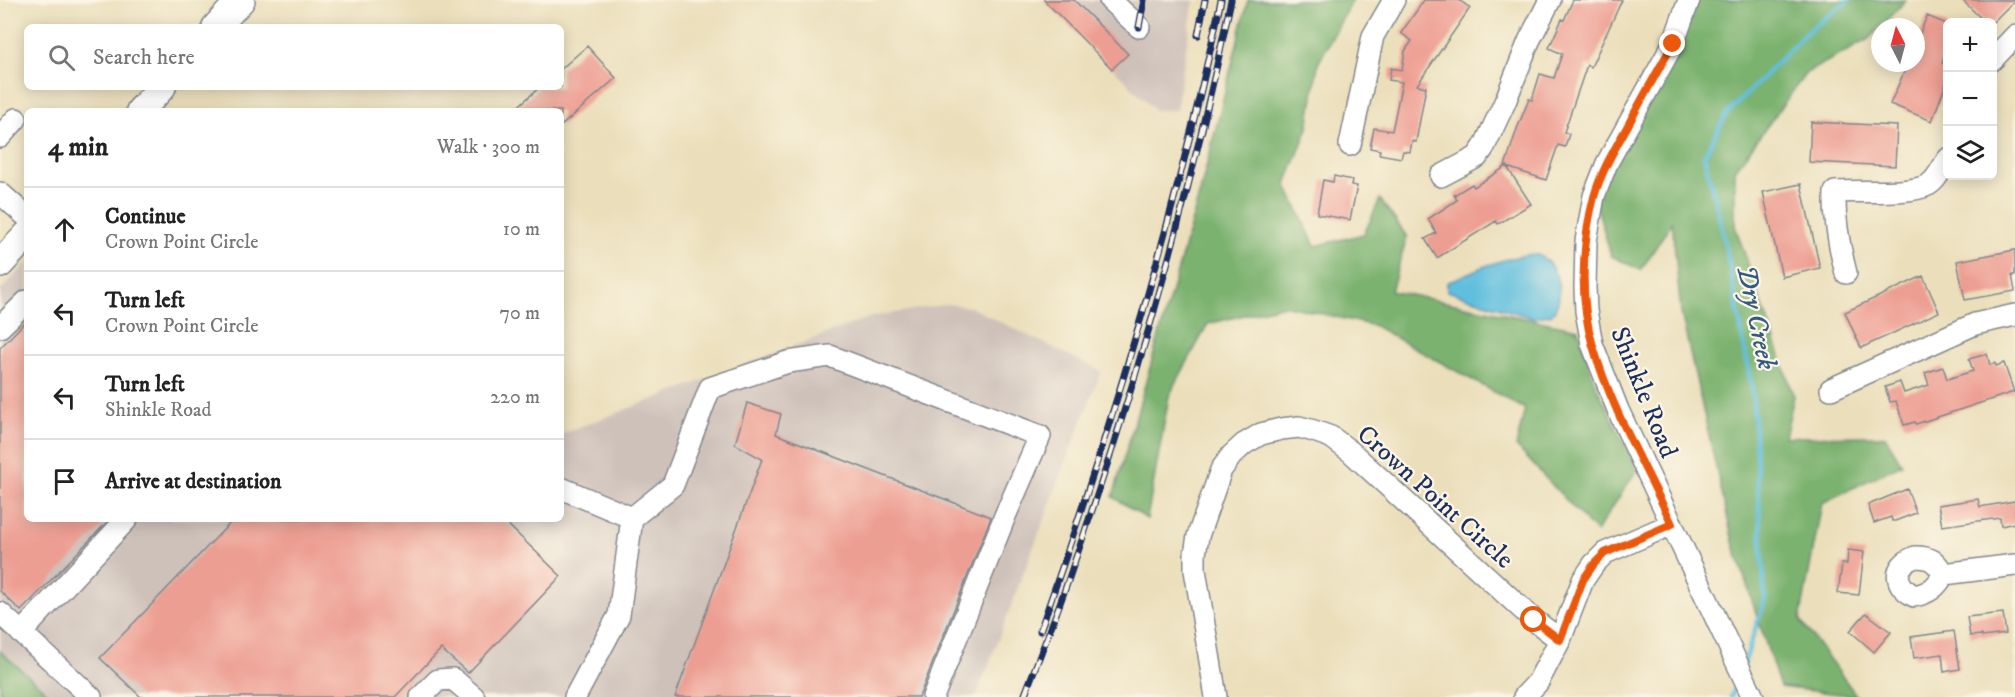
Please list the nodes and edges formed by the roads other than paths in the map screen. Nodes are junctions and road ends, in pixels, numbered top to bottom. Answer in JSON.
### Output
{"nodes":[{"id":1,"x":241,"y":0,"type":"edge"},
{"id":2,"x":1110,"y":0,"type":"edge"},
{"id":3,"x":1394,"y":0,"type":"edge"},
{"id":4,"x":1550,"y":0,"type":"edge"},
{"id":5,"x":1689,"y":0,"type":"edge"},
{"id":6,"x":219,"y":24,"type":"edge"},
{"id":7,"x":1139,"y":27,"type":"dead end"},
{"id":8,"x":2015,"y":36,"type":"edge"},
{"id":9,"x":1997,"y":55,"type":"edge"},
{"id":10,"x":159,"y":90,"type":"edge"},
{"id":11,"x":143,"y":108,"type":"edge"},
{"id":12,"x":16,"y":119,"type":"dead end"},
{"id":13,"x":0,"y":137,"type":"edge"},
{"id":14,"x":1350,"y":145,"type":"dead end"},
{"id":15,"x":1943,"y":165,"type":"edge"},
{"id":16,"x":1441,"y":176,"type":"dead end"},
{"id":17,"x":0,"y":193,"type":"edge"},
{"id":18,"x":24,"y":214,"type":"edge"},
{"id":19,"x":24,"y":238,"type":"edge"},
{"id":20,"x":0,"y":264,"type":"edge"},
{"id":21,"x":1846,"y":273,"type":"dead end"},
{"id":22,"x":24,"y":304,"type":"edge"},
{"id":23,"x":2015,"y":315,"type":"edge"},
{"id":24,"x":0,"y":327,"type":"edge"},
{"id":25,"x":1831,"y":389,"type":"dead end"},
{"id":26,"x":564,"y":489,"type":"edge"},
{"id":27,"x":632,"y":518,"type":"junction"},
{"id":28,"x":124,"y":522,"type":"edge"},
{"id":29,"x":1672,"y":524,"type":"junction"},
{"id":30,"x":2015,"y":565,"type":"edge"},
{"id":31,"x":1944,"y":574,"type":"dead end"},
{"id":32,"x":0,"y":613,"type":"edge"},
{"id":33,"x":21,"y":633,"type":"junction"},
{"id":34,"x":1560,"y":640,"type":"junction"},
{"id":35,"x":471,"y":695,"type":"edge"},
{"id":36,"x":91,"y":697,"type":"edge"},
{"id":37,"x":422,"y":697,"type":"edge"},
{"id":38,"x":575,"y":697,"type":"edge"},
{"id":39,"x":933,"y":697,"type":"edge"},
{"id":40,"x":1216,"y":697,"type":"edge"},
{"id":41,"x":1524,"y":697,"type":"edge"},
{"id":42,"x":1753,"y":697,"type":"edge"}],
"edges":[{"from":1,"to":6,"type":"main road"},
{"from":2,"to":7,"type":"street"},
{"from":3,"to":14,"type":"street"},
{"from":4,"to":16,"type":"street"},
{"from":5,"to":29,"type":"street","name":"Shinkle Road"},
{"from":8,"to":9,"type":"street"},
{"from":10,"to":11,"type":"main road"},
{"from":12,"to":13,"type":"street"},
{"from":15,"to":21,"type":"street"},
{"from":17,"to":18,"type":"street"},
{"from":19,"to":20,"type":"main road"},
{"from":22,"to":24,"type":"street"},
{"from":23,"to":25,"type":"street"},
{"from":26,"to":27,"type":"street"},
{"from":27,"to":38,"type":"street"},
{"from":27,"to":39,"type":"street"},
{"from":28,"to":33,"type":"street"},
{"from":29,"to":34,"type":"street"},
{"from":29,"to":42,"type":"street","name":"Shinkle Road"},
{"from":30,"to":31,"type":"street"},
{"from":32,"to":33,"type":"street"},
{"from":33,"to":36,"type":"street"},
{"from":34,"to":40,"type":"street","name":"Crown Point Circle"},
{"from":34,"to":41,"type":"street"},
{"from":35,"to":37,"type":"street"}]}
